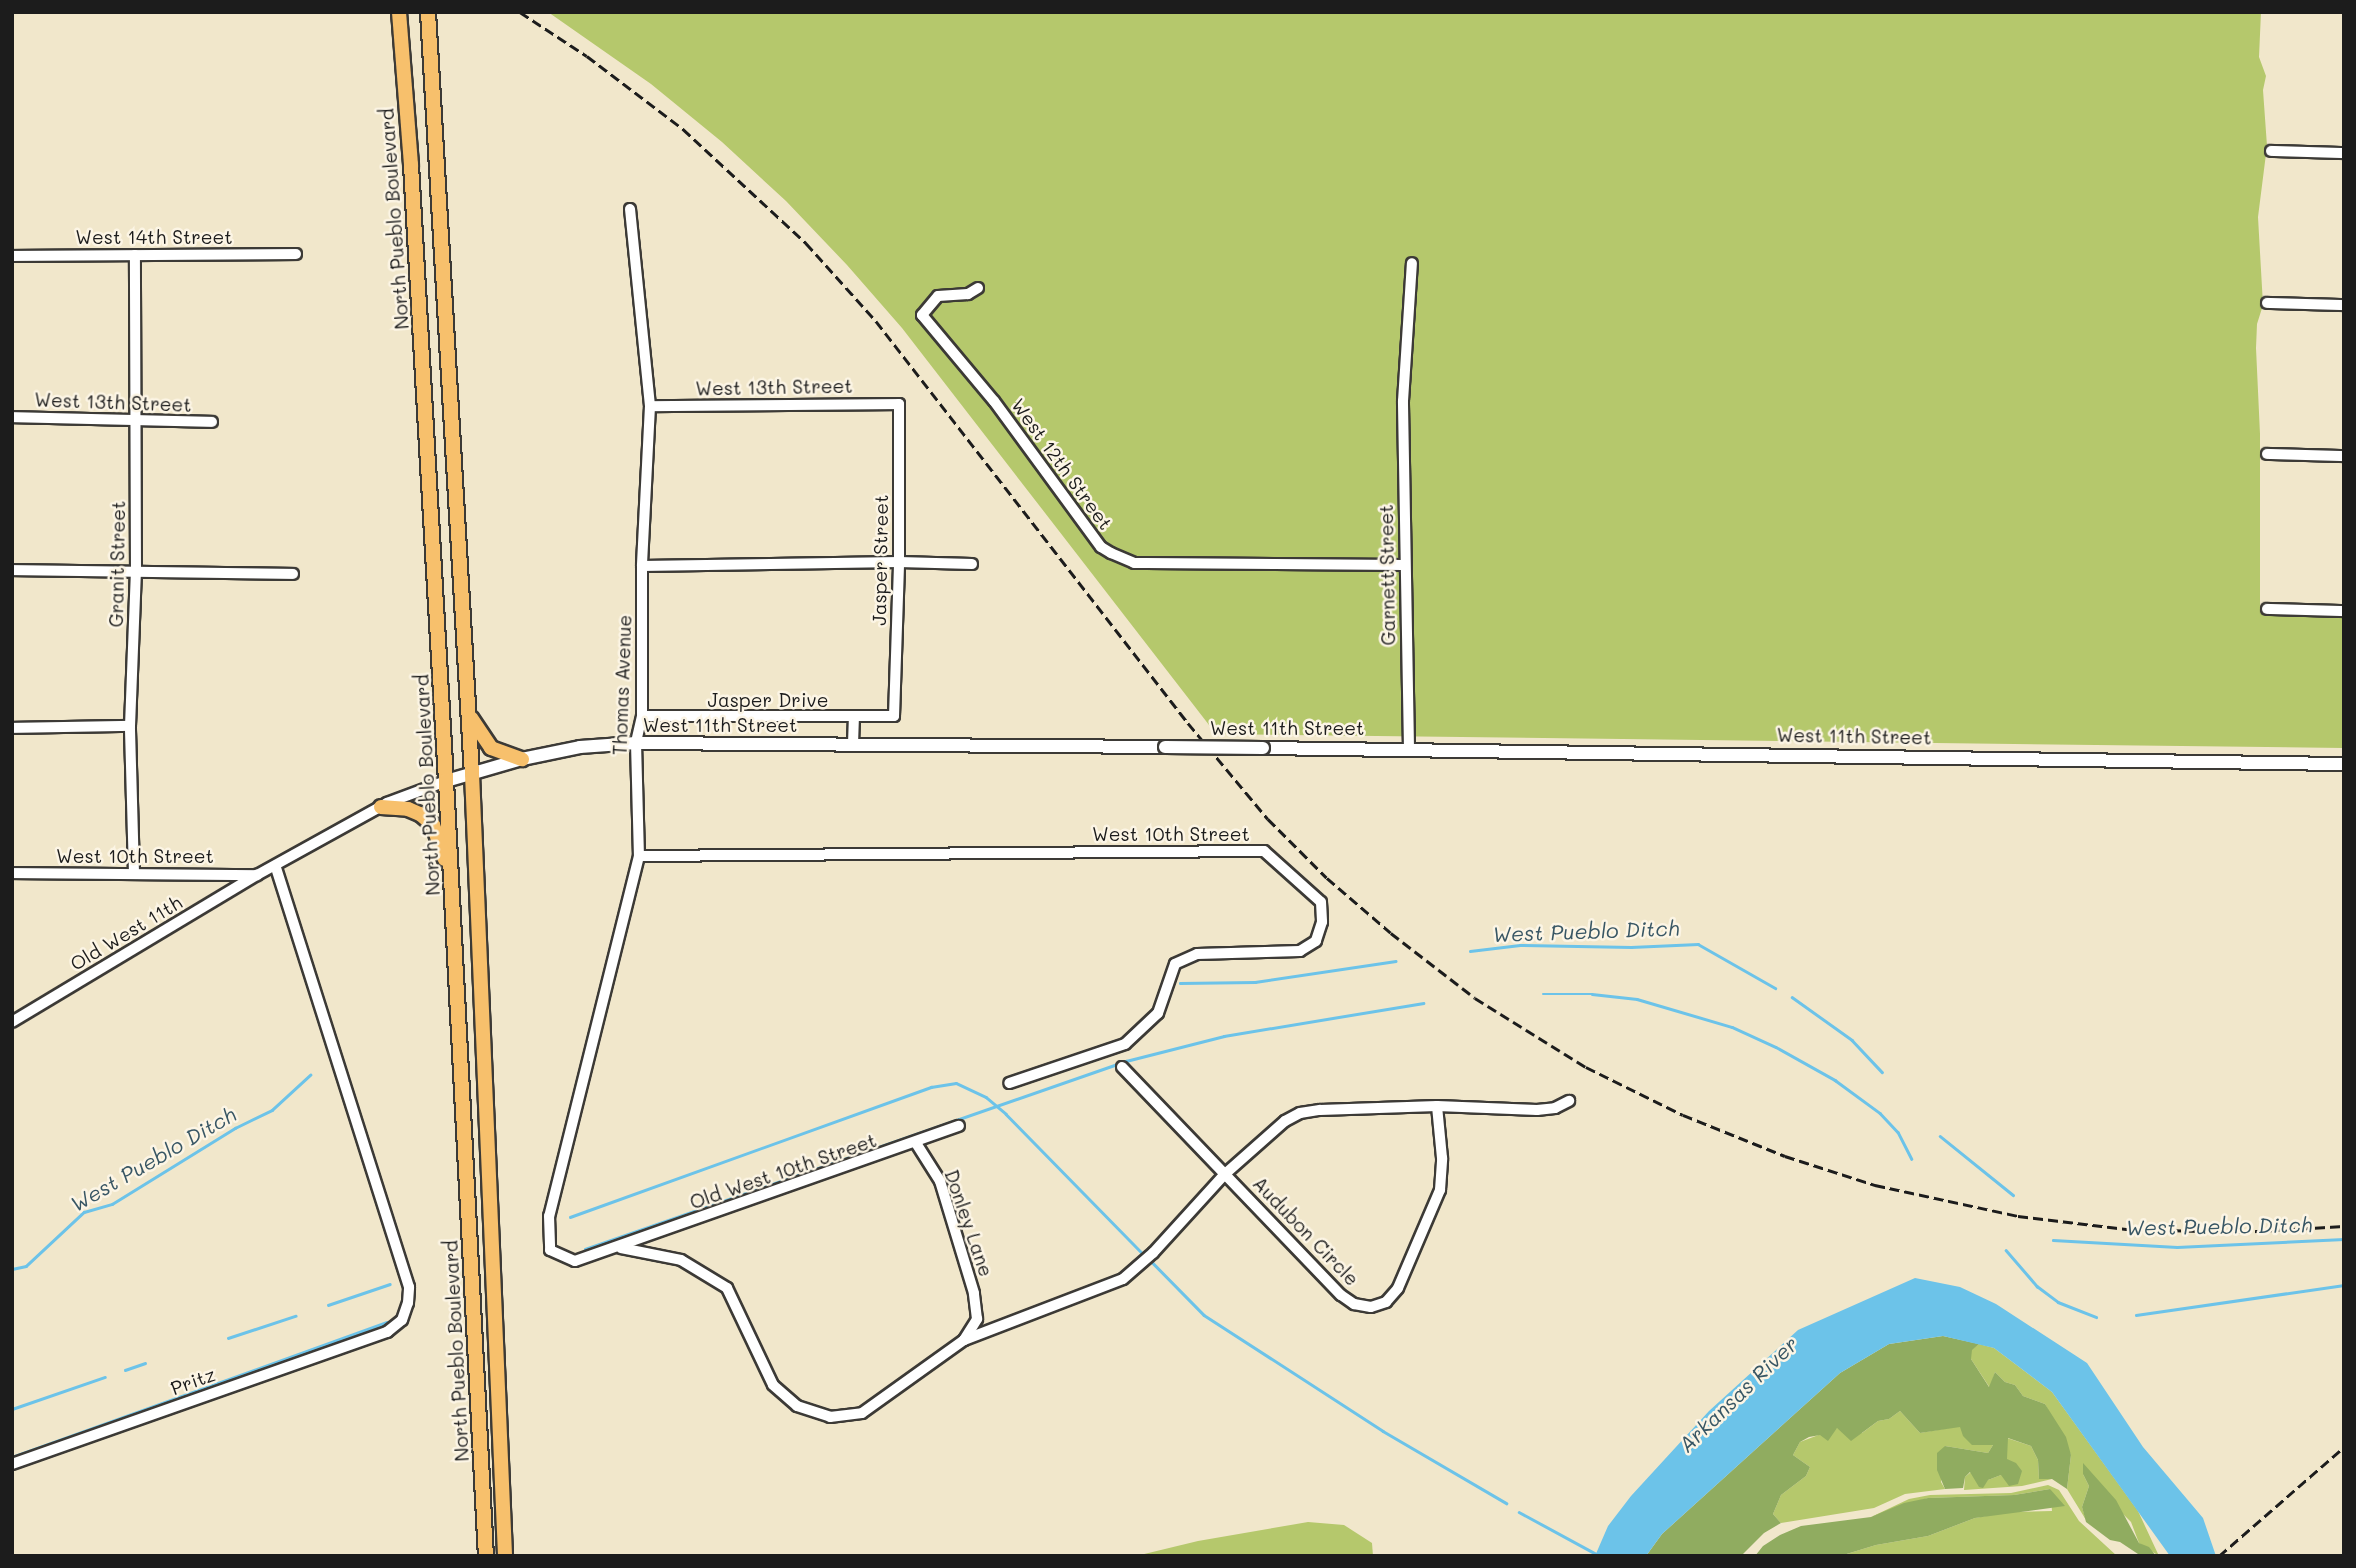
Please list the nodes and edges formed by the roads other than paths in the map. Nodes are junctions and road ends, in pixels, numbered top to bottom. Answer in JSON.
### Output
{"nodes":[{"id":1,"x":399,"y":12,"type":"edge"},
{"id":2,"x":428,"y":12,"type":"edge"},
{"id":3,"x":2270,"y":151,"type":"dead end"},
{"id":4,"x":2344,"y":153,"type":"edge"},
{"id":5,"x":630,"y":209,"type":"dead end"},
{"id":6,"x":296,"y":254,"type":"dead end"},
{"id":7,"x":135,"y":255,"type":"junction"},
{"id":8,"x":12,"y":256,"type":"edge"},
{"id":9,"x":1412,"y":263,"type":"dead end"},
{"id":10,"x":978,"y":288,"type":"dead end"},
{"id":11,"x":2267,"y":303,"type":"dead end"},
{"id":12,"x":2344,"y":305,"type":"edge"},
{"id":13,"x":898,"y":404,"type":"joint"},
{"id":14,"x":650,"y":406,"type":"junction"},
{"id":15,"x":12,"y":416,"type":"edge"},
{"id":16,"x":136,"y":419,"type":"junction"},
{"id":17,"x":212,"y":422,"type":"dead end"},
{"id":18,"x":2267,"y":454,"type":"dead end"},
{"id":19,"x":2344,"y":456,"type":"edge"},
{"id":20,"x":899,"y":562,"type":"junction"},
{"id":21,"x":972,"y":564,"type":"dead end"},
{"id":22,"x":1404,"y":565,"type":"junction"},
{"id":23,"x":642,"y":566,"type":"junction"},
{"id":24,"x":12,"y":570,"type":"edge"},
{"id":25,"x":136,"y":570,"type":"junction"},
{"id":26,"x":293,"y":574,"type":"dead end"},
{"id":27,"x":2267,"y":609,"type":"dead end"},
{"id":28,"x":2344,"y":611,"type":"edge"},
{"id":29,"x":469,"y":713,"type":"junction"},
{"id":30,"x":642,"y":716,"type":"junction"},
{"id":31,"x":894,"y":716,"type":"joint"},
{"id":32,"x":854,"y":718,"type":"junction"},
{"id":33,"x":131,"y":726,"type":"junction"},
{"id":34,"x":12,"y":728,"type":"edge"},
{"id":35,"x":636,"y":743,"type":"junction"},
{"id":36,"x":853,"y":744,"type":"junction"},
{"id":37,"x":1409,"y":748,"type":"junction"},
{"id":38,"x":522,"y":759,"type":"junction"},
{"id":39,"x":2344,"y":764,"type":"edge"},
{"id":40,"x":472,"y":774,"type":"junction"},
{"id":41,"x":446,"y":780,"type":"junction"},
{"id":42,"x":381,"y":807,"type":"junction"},
{"id":43,"x":639,"y":856,"type":"junction"},
{"id":44,"x":276,"y":867,"type":"junction"},
{"id":45,"x":12,"y":873,"type":"edge"},
{"id":46,"x":134,"y":873,"type":"junction"},
{"id":47,"x":257,"y":875,"type":"junction"},
{"id":48,"x":451,"y":875,"type":"junction"},
{"id":49,"x":12,"y":1022,"type":"edge"},
{"id":50,"x":1122,"y":1068,"type":"dead end"},
{"id":51,"x":1009,"y":1083,"type":"dead end"},
{"id":52,"x":1569,"y":1101,"type":"dead end"},
{"id":53,"x":1437,"y":1106,"type":"junction"},
{"id":54,"x":959,"y":1126,"type":"dead end"},
{"id":55,"x":916,"y":1143,"type":"junction"},
{"id":56,"x":1225,"y":1174,"type":"junction"},
{"id":57,"x":617,"y":1248,"type":"junction"},
{"id":58,"x":964,"y":1340,"type":"junction"},
{"id":59,"x":12,"y":1464,"type":"edge"},
{"id":60,"x":486,"y":1556,"type":"edge"},
{"id":61,"x":505,"y":1556,"type":"edge"}],
"edges":[{"from":1,"to":41,"type":"main road","name":"North Pueblo Boulevard"},
{"from":2,"to":29,"type":"main road","name":"North Pueblo Boulevard"},
{"from":3,"to":4,"type":"street"},
{"from":5,"to":14,"type":"street","name":"Thomas Avenue"},
{"from":6,"to":7,"type":"street","name":"West 14th Street"},
{"from":7,"to":8,"type":"street","name":"West 14th Street"},
{"from":7,"to":16,"type":"street","name":"Granit Street"},
{"from":9,"to":22,"type":"street","name":"Garnett Street"},
{"from":10,"to":22,"type":"street","name":"West 12th Street"},
{"from":11,"to":12,"type":"street"},
{"from":13,"to":14,"type":"street","name":"West 13th Street"},
{"from":13,"to":20,"type":"street","name":"Jasper Street"},
{"from":14,"to":23,"type":"street","name":"Thomas Avenue"},
{"from":15,"to":16,"type":"street","name":"West 13th Street"},
{"from":16,"to":17,"type":"street","name":"West 13th Street"},
{"from":16,"to":25,"type":"street","name":"Granit Street"},
{"from":18,"to":19,"type":"street"},
{"from":20,"to":21,"type":"street"},
{"from":20,"to":23,"type":"street"},
{"from":20,"to":31,"type":"street","name":"Jasper Street"},
{"from":22,"to":37,"type":"street","name":"Garnett Street"},
{"from":23,"to":30,"type":"street","name":"Thomas Avenue"},
{"from":24,"to":25,"type":"street"},
{"from":25,"to":26,"type":"street"},
{"from":25,"to":33,"type":"street","name":"Granit Street"},
{"from":27,"to":28,"type":"street"},
{"from":29,"to":38,"type":"main road"},
{"from":29,"to":40,"type":"main road","name":"North Pueblo Boulevard"},
{"from":30,"to":32,"type":"street","name":"Jasper Drive"},
{"from":30,"to":35,"type":"street","name":"Thomas Avenue"},
{"from":31,"to":32,"type":"street","name":"Jasper Drive"},
{"from":32,"to":36,"type":"street"},
{"from":33,"to":34,"type":"street"},
{"from":33,"to":46,"type":"street","name":"Granit Street"},
{"from":35,"to":36,"type":"street","name":"West 11th Street"},
{"from":35,"to":38,"type":"street","name":"West 11th Street"},
{"from":35,"to":43,"type":"street","name":"Thomas Avenue"},
{"from":36,"to":37,"type":"street","name":"West 11th Street","bridge":true},
{"from":37,"to":39,"type":"street","name":"West 11th Street"},
{"from":38,"to":40,"type":"street","name":"West 11th Street"},
{"from":40,"to":41,"type":"street","name":"West 11th Street"},
{"from":40,"to":61,"type":"main road","name":"North Pueblo Boulevard"},
{"from":41,"to":42,"type":"street","name":"West 11th Street"},
{"from":41,"to":48,"type":"main road","name":"North Pueblo Boulevard"},
{"from":42,"to":44,"type":"street","name":"West 11th Street"},
{"from":42,"to":48,"type":"main road"},
{"from":43,"to":51,"type":"street","name":"West 10th Street"},
{"from":43,"to":57,"type":"street","name":"Thomas Avenue"},
{"from":44,"to":47,"type":"street","name":"West 11th Street"},
{"from":44,"to":59,"type":"street","name":"Pritz"},
{"from":45,"to":46,"type":"street","name":"West 10th Street"},
{"from":46,"to":47,"type":"street","name":"West 10th Street"},
{"from":47,"to":49,"type":"street","name":"Old West 11th"},
{"from":48,"to":60,"type":"main road","name":"North Pueblo Boulevard"},
{"from":50,"to":56,"type":"street","name":"Audubon Circle"},
{"from":52,"to":53,"type":"street"},
{"from":53,"to":56,"type":"street"},
{"from":53,"to":56,"type":"street","name":"Audubon Circle"},
{"from":54,"to":55,"type":"street","name":"Old West 10th Street"},
{"from":55,"to":57,"type":"street","name":"Old West 10th Street"},
{"from":55,"to":58,"type":"street","name":"Donley Lane"},
{"from":56,"to":58,"type":"street"},
{"from":57,"to":58,"type":"street"}]}
